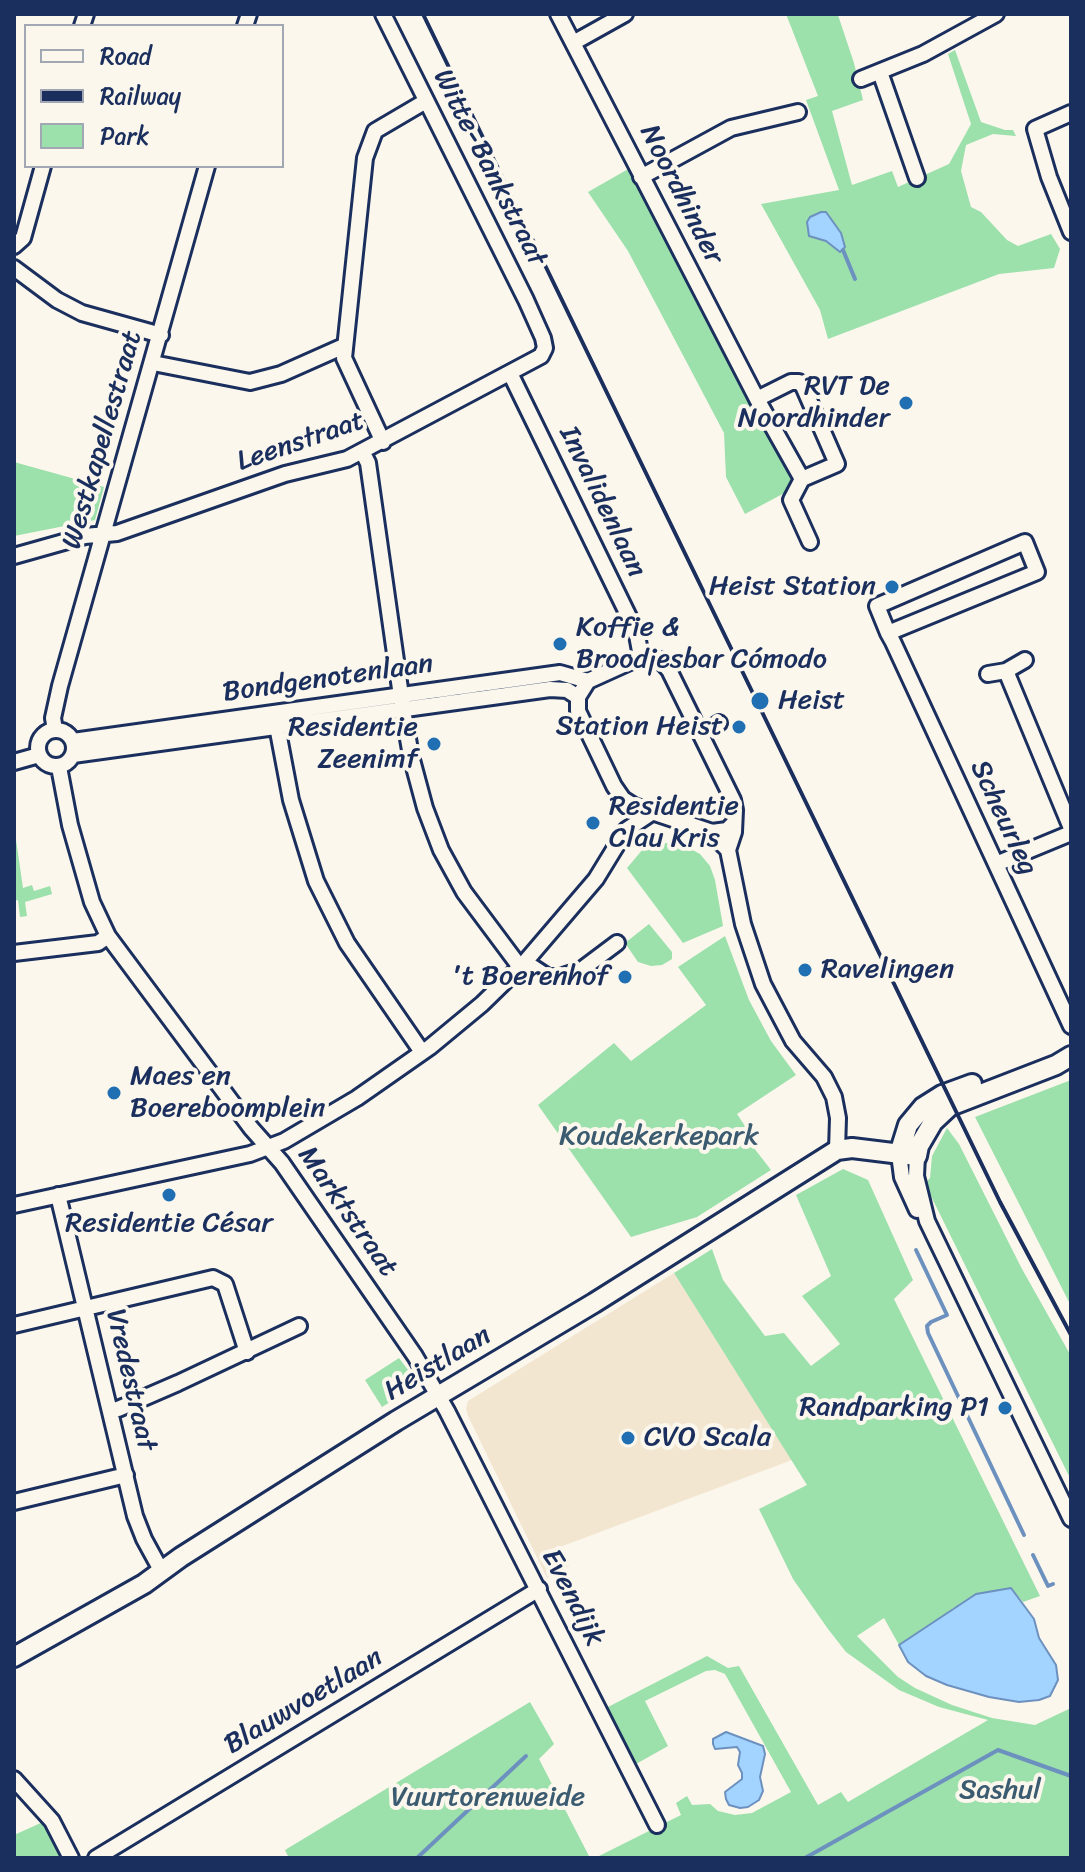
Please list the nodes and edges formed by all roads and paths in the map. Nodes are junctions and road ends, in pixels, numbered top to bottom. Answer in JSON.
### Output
{"nodes":[{"id":1,"x":383,"y":14,"type":"edge"},
{"id":2,"x":558,"y":14,"type":"edge"},
{"id":3,"x":625,"y":14,"type":"edge"},
{"id":4,"x":996,"y":14,"type":"edge"},
{"id":5,"x":972,"y":20,"type":"edge"},
{"id":6,"x":573,"y":43,"type":"junction"},
{"id":7,"x":880,"y":72,"type":"junction"},
{"id":8,"x":861,"y":79,"type":"dead end"},
{"id":9,"x":426,"y":101,"type":"junction"},
{"id":10,"x":798,"y":112,"type":"dead end"},
{"id":11,"x":1071,"y":113,"type":"edge"},
{"id":12,"x":42,"y":168,"type":"edge"},
{"id":13,"x":206,"y":168,"type":"edge"},
{"id":14,"x":641,"y":177,"type":"junction"},
{"id":15,"x":917,"y":178,"type":"dead end"},
{"id":16,"x":1071,"y":232,"type":"edge"},
{"id":17,"x":14,"y":246,"type":"edge"},
{"id":18,"x":14,"y":268,"type":"edge"},
{"id":19,"x":161,"y":335,"type":"junction"},
{"id":20,"x":344,"y":346,"type":"junction"},
{"id":21,"x":545,"y":348,"type":"joint"},
{"id":22,"x":153,"y":363,"type":"junction"},
{"id":23,"x":510,"y":373,"type":"junction"},
{"id":24,"x":757,"y":399,"type":"junction"},
{"id":25,"x":383,"y":442,"type":"junction"},
{"id":26,"x":363,"y":453,"type":"junction"},
{"id":27,"x":802,"y":479,"type":"junction"},
{"id":28,"x":102,"y":536,"type":"junction"},
{"id":29,"x":810,"y":542,"type":"dead end"},
{"id":30,"x":14,"y":556,"type":"edge"},
{"id":31,"x":888,"y":633,"type":"junction"},
{"id":32,"x":641,"y":657,"type":"junction"},
{"id":33,"x":1025,"y":660,"type":"dead end"},
{"id":34,"x":1006,"y":671,"type":"junction"},
{"id":35,"x":988,"y":674,"type":"dead end"},
{"id":36,"x":588,"y":681,"type":"junction"},
{"id":37,"x":578,"y":697,"type":"junction"},
{"id":38,"x":402,"y":703,"type":"junction"},
{"id":39,"x":275,"y":720,"type":"junction"},
{"id":40,"x":55,"y":730,"type":"junction"},
{"id":41,"x":73,"y":748,"type":"junction"},
{"id":42,"x":39,"y":755,"type":"junction"},
{"id":43,"x":14,"y":762,"type":"edge"},
{"id":44,"x":59,"y":767,"type":"junction"},
{"id":45,"x":623,"y":799,"type":"junction"},
{"id":46,"x":653,"y":812,"type":"junction"},
{"id":47,"x":734,"y":823,"type":"junction"},
{"id":48,"x":626,"y":830,"type":"junction"},
{"id":49,"x":1071,"y":831,"type":"edge"},
{"id":50,"x":712,"y":832,"type":"junction"},
{"id":51,"x":728,"y":850,"type":"junction"},
{"id":52,"x":996,"y":864,"type":"junction"},
{"id":53,"x":108,"y":936,"type":"junction"},
{"id":54,"x":617,"y":943,"type":"dead end"},
{"id":55,"x":14,"y":953,"type":"edge"},
{"id":56,"x":522,"y":964,"type":"junction"},
{"id":57,"x":1071,"y":1026,"type":"edge"},
{"id":58,"x":422,"y":1052,"type":"junction"},
{"id":59,"x":1071,"y":1056,"type":"edge"},
{"id":60,"x":269,"y":1147,"type":"junction"},
{"id":61,"x":837,"y":1150,"type":"junction"},
{"id":62,"x":908,"y":1155,"type":"junction"},
{"id":63,"x":58,"y":1195,"type":"junction"},
{"id":64,"x":14,"y":1205,"type":"edge"},
{"id":65,"x":86,"y":1309,"type":"junction"},
{"id":66,"x":14,"y":1325,"type":"edge"},
{"id":67,"x":299,"y":1326,"type":"dead end"},
{"id":68,"x":247,"y":1352,"type":"junction"},
{"id":69,"x":439,"y":1396,"type":"junction"},
{"id":70,"x":110,"y":1410,"type":"junction"},
{"id":71,"x":126,"y":1475,"type":"junction"},
{"id":72,"x":14,"y":1502,"type":"edge"},
{"id":73,"x":1071,"y":1519,"type":"edge"},
{"id":74,"x":162,"y":1572,"type":"junction"},
{"id":75,"x":539,"y":1589,"type":"junction"},
{"id":76,"x":14,"y":1657,"type":"edge"},
{"id":77,"x":14,"y":1779,"type":"edge"},
{"id":78,"x":657,"y":1825,"type":"dead end"},
{"id":79,"x":71,"y":1858,"type":"edge"},
{"id":80,"x":96,"y":1858,"type":"edge"}],
"edges":[{"from":1,"to":9,"type":"street","name":"Witte-Bankstraat"},
{"from":2,"to":6,"type":"street","name":"Noordhinder"},
{"from":3,"to":6,"type":"street"},
{"from":4,"to":5,"type":"street"},
{"from":5,"to":7,"type":"street"},
{"from":6,"to":14,"type":"street","name":"Noordhinder"},
{"from":7,"to":8,"type":"street"},
{"from":7,"to":15,"type":"street"},
{"from":9,"to":20,"type":"street"},
{"from":9,"to":21,"type":"street","name":"Witte-Bankstraat"},
{"from":10,"to":14,"type":"street"},
{"from":11,"to":16,"type":"street"},
{"from":12,"to":17,"type":"street"},
{"from":13,"to":19,"type":"street","name":"Westkapellestraat"},
{"from":14,"to":24,"type":"street","name":"Noordhinder"},
{"from":18,"to":19,"type":"street"},
{"from":19,"to":22,"type":"street","name":"Westkapellestraat"},
{"from":20,"to":22,"type":"street"},
{"from":20,"to":25,"type":"street"},
{"from":21,"to":23,"type":"street","name":"Leenstraat"},
{"from":22,"to":28,"type":"street","name":"Westkapellestraat"},
{"from":23,"to":25,"type":"street","name":"Leenstraat"},
{"from":23,"to":32,"type":"street","name":"Invalidenlaan"},
{"from":24,"to":27,"type":"street","name":"Noordhinder"},
{"from":24,"to":27,"type":"street"},
{"from":25,"to":26,"type":"street","name":"Leenstraat"},
{"from":26,"to":28,"type":"street","name":"Leenstraat"},
{"from":26,"to":38,"type":"street"},
{"from":27,"to":29,"type":"street"},
{"from":28,"to":30,"type":"street","name":"Leenstraat"},
{"from":28,"to":40,"type":"street","name":"Westkapellestraat"},
{"from":31,"to":31,"type":"street","name":"Scheurleg"},
{"from":31,"to":52,"type":"street","name":"Scheurleg"},
{"from":32,"to":36,"type":"street"},
{"from":32,"to":47,"type":"street"},
{"from":33,"to":34,"type":"street"},
{"from":34,"to":35,"type":"street"},
{"from":34,"to":49,"type":"street"},
{"from":36,"to":37,"type":"street"},
{"from":36,"to":38,"type":"street","name":"Bondgenotenlaan"},
{"from":37,"to":38,"type":"street","name":"Bondgenotenlaan"},
{"from":37,"to":45,"type":"street"},
{"from":38,"to":39,"type":"street","name":"Bondgenotenlaan"},
{"from":38,"to":56,"type":"street"},
{"from":39,"to":41,"type":"street","name":"Bondgenotenlaan"},
{"from":39,"to":58,"type":"street"},
{"from":40,"to":41,"type":"street"},
{"from":40,"to":42,"type":"street"},
{"from":41,"to":44,"type":"street"},
{"from":42,"to":43,"type":"street"},
{"from":42,"to":44,"type":"street"},
{"from":44,"to":53,"type":"street","name":"Marktstraat"},
{"from":45,"to":46,"type":"street"},
{"from":45,"to":48,"type":"street"},
{"from":46,"to":48,"type":"street"},
{"from":46,"to":50,"type":"street"},
{"from":47,"to":50,"type":"street"},
{"from":47,"to":51,"type":"street"},
{"from":48,"to":56,"type":"street"},
{"from":49,"to":52,"type":"street"},
{"from":50,"to":51,"type":"street"},
{"from":51,"to":61,"type":"street"},
{"from":52,"to":57,"type":"street","name":"Scheurleg"},
{"from":53,"to":55,"type":"street"},
{"from":53,"to":60,"type":"street","name":"Marktstraat"},
{"from":54,"to":56,"type":"street"},
{"from":56,"to":58,"type":"street"},
{"from":58,"to":60,"type":"street"},
{"from":59,"to":62,"type":"main road"},
{"from":60,"to":63,"type":"street"},
{"from":60,"to":69,"type":"street","name":"Marktstraat"},
{"from":61,"to":62,"type":"main road"},
{"from":61,"to":69,"type":"main road","name":"Heistlaan"},
{"from":62,"to":73,"type":"street"},
{"from":63,"to":64,"type":"street"},
{"from":63,"to":65,"type":"street","name":"Vredestraat"},
{"from":65,"to":66,"type":"street"},
{"from":65,"to":68,"type":"street"},
{"from":65,"to":70,"type":"street","name":"Vredestraat"},
{"from":67,"to":68,"type":"street"},
{"from":68,"to":70,"type":"street"},
{"from":69,"to":74,"type":"main road","name":"Heistlaan"},
{"from":69,"to":75,"type":"street","name":"Evendijk"},
{"from":70,"to":71,"type":"street","name":"Vredestraat"},
{"from":71,"to":72,"type":"street"},
{"from":71,"to":74,"type":"street","name":"Vredestraat"},
{"from":74,"to":76,"type":"main road","name":"Heistlaan"},
{"from":75,"to":78,"type":"street","name":"Evendijk"},
{"from":75,"to":80,"type":"street","name":"Blauwvoetlaan"},
{"from":77,"to":79,"type":"street"}]}
